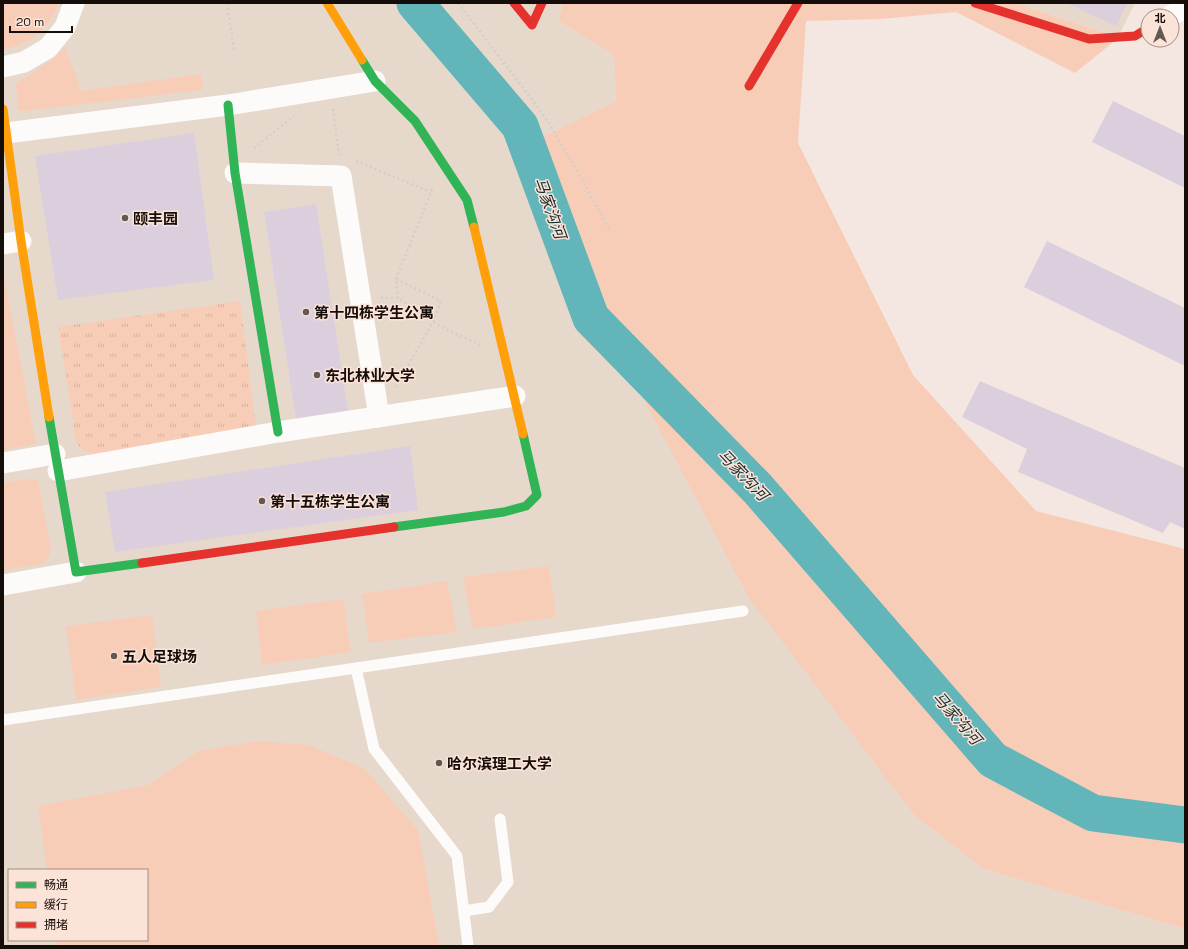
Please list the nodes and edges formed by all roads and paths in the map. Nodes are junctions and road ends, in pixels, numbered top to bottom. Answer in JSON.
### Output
{"nodes":[{"id":1,"x":74,"y":3,"type":"edge"},
{"id":2,"x":227,"y":3,"type":"edge"},
{"id":3,"x":327,"y":3,"type":"edge"},
{"id":4,"x":458,"y":3,"type":"edge"},
{"id":5,"x":514,"y":3,"type":"edge"},
{"id":6,"x":542,"y":3,"type":"edge"},
{"id":7,"x":798,"y":3,"type":"edge"},
{"id":8,"x":975,"y":3,"type":"edge"},
{"id":9,"x":1140,"y":33,"type":"edge"},
{"id":10,"x":234,"y":49,"type":"dead end"},
{"id":11,"x":3,"y":67,"type":"edge"},
{"id":12,"x":375,"y":81,"type":"junction"},
{"id":13,"x":749,"y":86,"type":"dead end"},
{"id":14,"x":331,"y":88,"type":"junction"},
{"id":15,"x":228,"y":105,"type":"junction"},
{"id":16,"x":3,"y":109,"type":"edge"},
{"id":17,"x":300,"y":112,"type":"dead end"},
{"id":18,"x":6,"y":133,"type":"junction"},
{"id":19,"x":250,"y":150,"type":"dead end"},
{"id":20,"x":339,"y":157,"type":"dead end"},
{"id":21,"x":443,"y":163,"type":"junction"},
{"id":22,"x":235,"y":173,"type":"junction"},
{"id":23,"x":610,"y":231,"type":"dead end"},
{"id":24,"x":12,"y":243,"type":"edge"},
{"id":25,"x":396,"y":279,"type":"junction"},
{"id":26,"x":398,"y":298,"type":"junction"},
{"id":27,"x":360,"y":299,"type":"junction"},
{"id":28,"x":433,"y":322,"type":"junction"},
{"id":29,"x":505,"y":356,"type":"junction"},
{"id":30,"x":515,"y":396,"type":"junction"},
{"id":31,"x":379,"y":417,"type":"junction"},
{"id":32,"x":278,"y":432,"type":"junction"},
{"id":33,"x":57,"y":462,"type":"junction"},
{"id":34,"x":3,"y":463,"type":"edge"},
{"id":35,"x":76,"y":572,"type":"junction"},
{"id":36,"x":3,"y":585,"type":"edge"},
{"id":37,"x":743,"y":611,"type":"dead end"},
{"id":38,"x":356,"y":668,"type":"junction"},
{"id":39,"x":3,"y":720,"type":"edge"},
{"id":40,"x":500,"y":819,"type":"dead end"},
{"id":41,"x":464,"y":911,"type":"junction"},
{"id":42,"x":468,"y":946,"type":"edge"}],
"edges":[{"from":1,"to":11,"type":"street"},
{"from":2,"to":10,"type":"path"},
{"from":3,"to":12,"type":"street"},
{"from":4,"to":23,"type":"path"},
{"from":5,"to":6,"type":"street"},
{"from":7,"to":13,"type":"street"},
{"from":8,"to":9,"type":"street"},
{"from":12,"to":14,"type":"street"},
{"from":12,"to":21,"type":"street"},
{"from":14,"to":15,"type":"street"},
{"from":14,"to":20,"type":"path"},
{"from":15,"to":18,"type":"street"},
{"from":15,"to":22,"type":"street"},
{"from":16,"to":18,"type":"street"},
{"from":17,"to":19,"type":"path"},
{"from":18,"to":24,"type":"street"},
{"from":21,"to":25,"type":"path"},
{"from":21,"to":29,"type":"street"},
{"from":22,"to":27,"type":"street"},
{"from":22,"to":32,"type":"street"},
{"from":24,"to":33,"type":"street"},
{"from":25,"to":26,"type":"path"},
{"from":25,"to":28,"type":"path"},
{"from":26,"to":27,"type":"path"},
{"from":26,"to":28,"type":"path"},
{"from":27,"to":31,"type":"street"},
{"from":28,"to":29,"type":"path"},
{"from":28,"to":31,"type":"path"},
{"from":29,"to":30,"type":"street"},
{"from":30,"to":31,"type":"street"},
{"from":30,"to":35,"type":"street"},
{"from":31,"to":32,"type":"street"},
{"from":32,"to":33,"type":"street"},
{"from":33,"to":34,"type":"street"},
{"from":33,"to":35,"type":"street"},
{"from":35,"to":36,"type":"street"},
{"from":37,"to":38,"type":"lane"},
{"from":38,"to":39,"type":"lane"},
{"from":38,"to":41,"type":"lane"},
{"from":40,"to":41,"type":"lane"},
{"from":41,"to":42,"type":"lane"}]}
